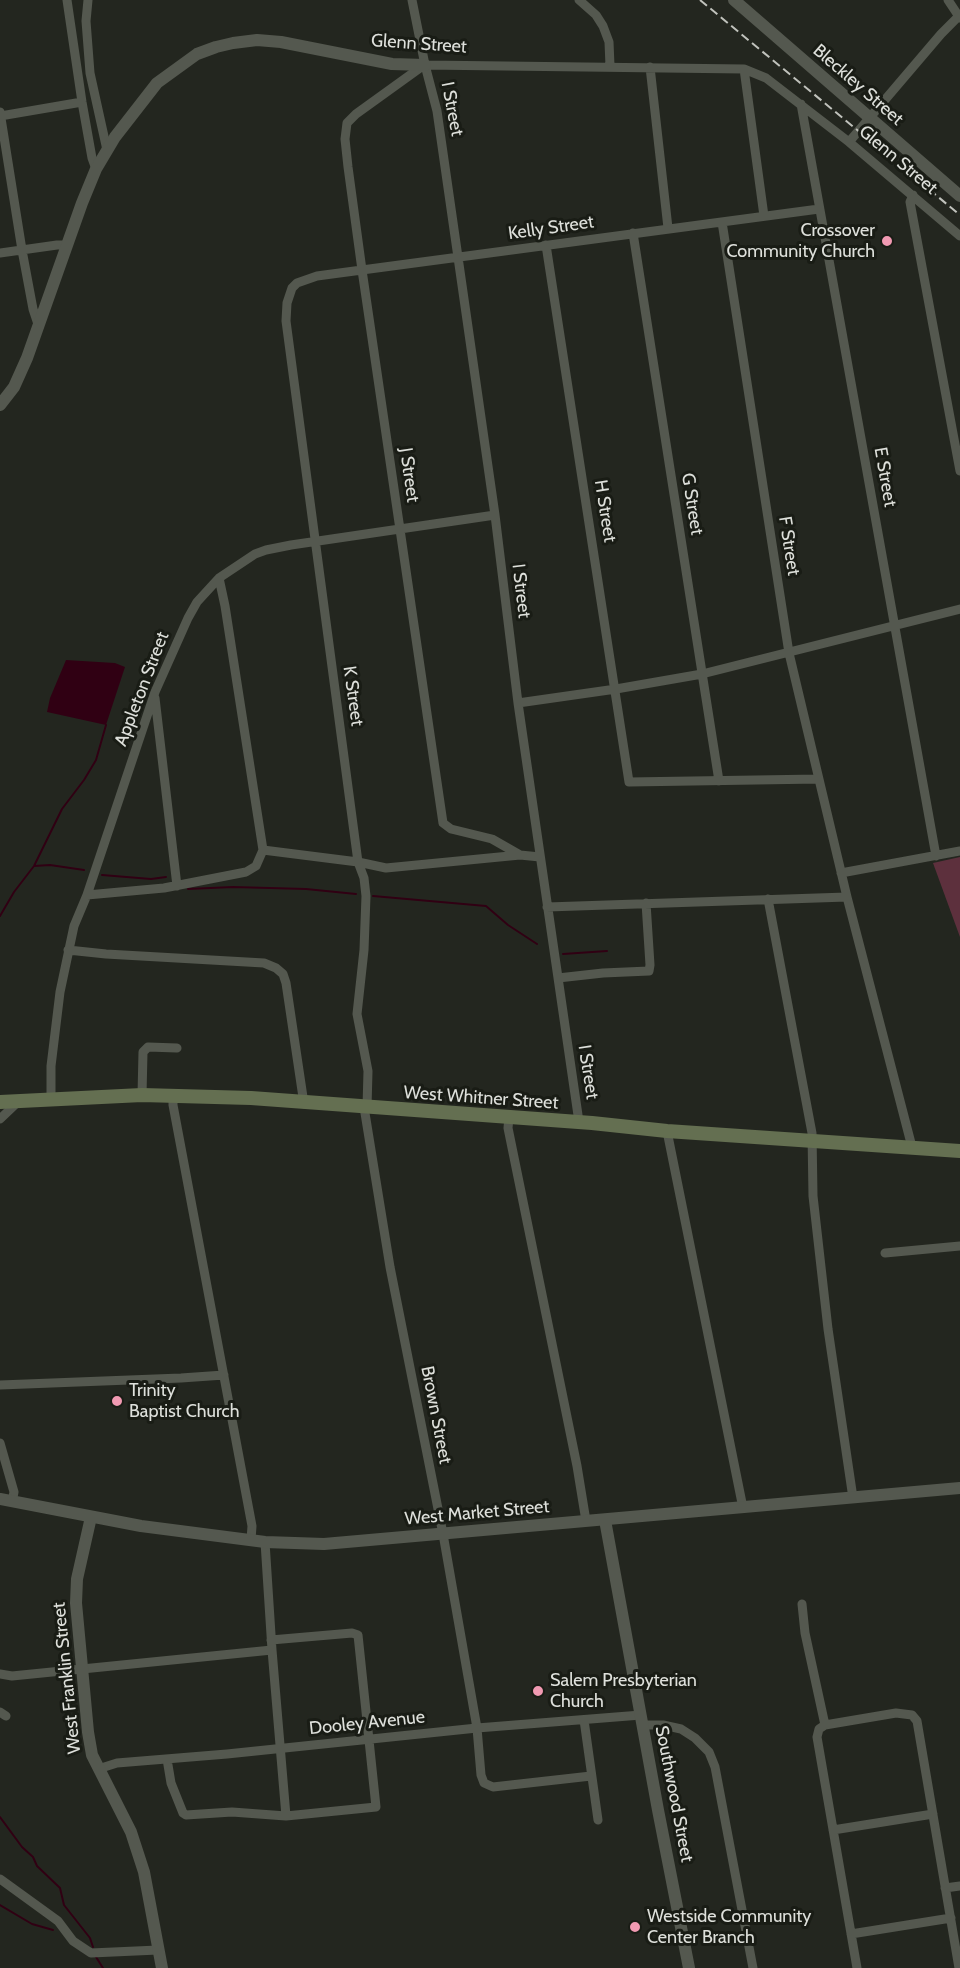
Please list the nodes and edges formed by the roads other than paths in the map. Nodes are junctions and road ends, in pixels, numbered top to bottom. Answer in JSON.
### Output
{"nodes":[{"id":1,"x":67,"y":0,"type":"edge"},
{"id":2,"x":88,"y":0,"type":"edge"},
{"id":3,"x":412,"y":0,"type":"edge"},
{"id":4,"x":579,"y":0,"type":"edge"},
{"id":5,"x":948,"y":0,"type":"edge"},
{"id":6,"x":740,"y":2,"type":"edge"},
{"id":7,"x":959,"y":17,"type":"edge"},
{"id":8,"x":424,"y":65,"type":"junction"},
{"id":9,"x":610,"y":66,"type":"junction"},
{"id":10,"x":650,"y":67,"type":"junction"},
{"id":11,"x":744,"y":69,"type":"junction"},
{"id":12,"x":82,"y":102,"type":"junction"},
{"id":13,"x":801,"y":104,"type":"junction"},
{"id":14,"x":0,"y":115,"type":"edge"},
{"id":15,"x":868,"y":118,"type":"junction"},
{"id":16,"x":849,"y":142,"type":"junction"},
{"id":17,"x":107,"y":150,"type":"junction"},
{"id":18,"x":96,"y":169,"type":"junction"},
{"id":19,"x":913,"y":195,"type":"junction"},
{"id":20,"x":960,"y":196,"type":"edge"},
{"id":21,"x":819,"y":209,"type":"junction"},
{"id":22,"x":764,"y":216,"type":"junction"},
{"id":23,"x":722,"y":222,"type":"junction"},
{"id":24,"x":668,"y":228,"type":"junction"},
{"id":25,"x":633,"y":233,"type":"junction"},
{"id":26,"x":960,"y":236,"type":"edge"},
{"id":27,"x":67,"y":245,"type":"junction"},
{"id":28,"x":546,"y":245,"type":"junction"},
{"id":29,"x":22,"y":250,"type":"junction"},
{"id":30,"x":0,"y":253,"type":"edge"},
{"id":31,"x":458,"y":258,"type":"junction"},
{"id":32,"x":362,"y":270,"type":"junction"},
{"id":33,"x":292,"y":288,"type":"joint"},
{"id":34,"x":39,"y":327,"type":"junction"},
{"id":35,"x":0,"y":405,"type":"edge"},
{"id":36,"x":960,"y":471,"type":"edge"},
{"id":37,"x":495,"y":515,"type":"junction"},
{"id":38,"x":400,"y":530,"type":"junction"},
{"id":39,"x":315,"y":542,"type":"junction"},
{"id":40,"x":219,"y":578,"type":"junction"},
{"id":41,"x":960,"y":609,"type":"edge"},
{"id":42,"x":895,"y":626,"type":"junction"},
{"id":43,"x":789,"y":653,"type":"junction"},
{"id":44,"x":702,"y":674,"type":"junction"},
{"id":45,"x":616,"y":689,"type":"junction"},
{"id":46,"x":155,"y":693,"type":"junction"},
{"id":47,"x":518,"y":703,"type":"junction"},
{"id":48,"x":819,"y":779,"type":"junction"},
{"id":49,"x":719,"y":781,"type":"junction"},
{"id":50,"x":263,"y":850,"type":"junction"},
{"id":51,"x":960,"y":851,"type":"edge"},
{"id":52,"x":520,"y":855,"type":"junction"},
{"id":53,"x":936,"y":856,"type":"junction"},
{"id":54,"x":540,"y":857,"type":"junction"},
{"id":55,"x":358,"y":862,"type":"junction"},
{"id":56,"x":841,"y":873,"type":"junction"},
{"id":57,"x":177,"y":886,"type":"junction"},
{"id":58,"x":87,"y":895,"type":"junction"},
{"id":59,"x":847,"y":897,"type":"junction"},
{"id":60,"x":768,"y":899,"type":"junction"},
{"id":61,"x":646,"y":903,"type":"junction"},
{"id":62,"x":548,"y":907,"type":"junction"},
{"id":63,"x":68,"y":950,"type":"junction"},
{"id":64,"x":558,"y":978,"type":"junction"},
{"id":65,"x":177,"y":1048,"type":"dead end"},
{"id":66,"x":142,"y":1095,"type":"junction"},
{"id":67,"x":173,"y":1095,"type":"junction"},
{"id":68,"x":51,"y":1099,"type":"junction"},
{"id":69,"x":20,"y":1100,"type":"junction"},
{"id":70,"x":0,"y":1102,"type":"edge"},
{"id":71,"x":304,"y":1104,"type":"junction"},
{"id":72,"x":366,"y":1107,"type":"junction"},
{"id":73,"x":509,"y":1118,"type":"junction"},
{"id":74,"x":0,"y":1119,"type":"edge"},
{"id":75,"x":579,"y":1122,"type":"junction"},
{"id":76,"x":667,"y":1131,"type":"junction"},
{"id":77,"x":812,"y":1140,"type":"junction"},
{"id":78,"x":912,"y":1147,"type":"junction"},
{"id":79,"x":960,"y":1150,"type":"edge"},
{"id":80,"x":960,"y":1246,"type":"edge"},
{"id":81,"x":885,"y":1253,"type":"dead end"},
{"id":82,"x":225,"y":1375,"type":"junction"},
{"id":83,"x":0,"y":1385,"type":"edge"},
{"id":84,"x":0,"y":1443,"type":"edge"},
{"id":85,"x":960,"y":1488,"type":"edge"},
{"id":86,"x":853,"y":1498,"type":"junction"},
{"id":87,"x":6,"y":1501,"type":"edge"},
{"id":88,"x":743,"y":1508,"type":"junction"},
{"id":89,"x":91,"y":1517,"type":"junction"},
{"id":90,"x":605,"y":1520,"type":"junction"},
{"id":91,"x":586,"y":1521,"type":"junction"},
{"id":92,"x":443,"y":1534,"type":"junction"},
{"id":93,"x":251,"y":1540,"type":"junction"},
{"id":94,"x":265,"y":1542,"type":"junction"},
{"id":95,"x":802,"y":1604,"type":"dead end"},
{"id":96,"x":271,"y":1645,"type":"junction"},
{"id":97,"x":82,"y":1668,"type":"junction"},
{"id":98,"x":0,"y":1674,"type":"edge"},
{"id":99,"x":584,"y":1720,"type":"junction"},
{"id":100,"x":641,"y":1720,"type":"junction"},
{"id":101,"x":825,"y":1725,"type":"junction"},
{"id":102,"x":477,"y":1728,"type":"junction"},
{"id":103,"x":369,"y":1739,"type":"junction"},
{"id":104,"x":280,"y":1749,"type":"junction"},
{"id":105,"x":167,"y":1759,"type":"junction"},
{"id":106,"x":98,"y":1768,"type":"junction"},
{"id":107,"x":591,"y":1776,"type":"junction"},
{"id":108,"x":933,"y":1814,"type":"junction"},
{"id":109,"x":286,"y":1816,"type":"junction"},
{"id":110,"x":598,"y":1820,"type":"dead end"},
{"id":111,"x":833,"y":1830,"type":"junction"},
{"id":112,"x":0,"y":1879,"type":"edge"},
{"id":113,"x":960,"y":1886,"type":"edge"},
{"id":114,"x":945,"y":1888,"type":"junction"},
{"id":115,"x":951,"y":1918,"type":"junction"},
{"id":116,"x":851,"y":1934,"type":"junction"},
{"id":117,"x":159,"y":1950,"type":"junction"},
{"id":118,"x":162,"y":1968,"type":"edge"},
{"id":119,"x":689,"y":1968,"type":"edge"},
{"id":120,"x":753,"y":1968,"type":"edge"},
{"id":121,"x":857,"y":1968,"type":"edge"},
{"id":122,"x":959,"y":1968,"type":"edge"}],
"edges":[{"from":1,"to":12,"type":"street"},
{"from":2,"to":17,"type":"street"},
{"from":3,"to":8,"type":"street","name":"I Street"},
{"from":4,"to":9,"type":"street"},
{"from":5,"to":7,"type":"street"},
{"from":6,"to":15,"type":"street","name":"Bleckley Street"},
{"from":7,"to":15,"type":"street"},
{"from":8,"to":9,"type":"street","name":"Glenn Street"},
{"from":8,"to":17,"type":"street","name":"Glenn Street"},
{"from":8,"to":31,"type":"street","name":"I Street"},
{"from":8,"to":32,"type":"street","name":"J Street"},
{"from":9,"to":10,"type":"street","name":"Glenn Street"},
{"from":10,"to":11,"type":"street","name":"Glenn Street"},
{"from":10,"to":24,"type":"street"},
{"from":11,"to":13,"type":"street","name":"Glenn Street"},
{"from":11,"to":22,"type":"street"},
{"from":12,"to":14,"type":"street"},
{"from":12,"to":18,"type":"street"},
{"from":13,"to":16,"type":"street","name":"Glenn Street"},
{"from":13,"to":21,"type":"street","name":"E Street"},
{"from":14,"to":29,"type":"street"},
{"from":15,"to":16,"type":"street"},
{"from":15,"to":20,"type":"street","name":"Bleckley Street"},
{"from":16,"to":19,"type":"street","name":"Glenn Street"},
{"from":17,"to":18,"type":"street","name":"Glenn Street"},
{"from":18,"to":27,"type":"street","name":"Glenn Street"},
{"from":19,"to":26,"type":"street","name":"Glenn Street"},
{"from":19,"to":36,"type":"street"},
{"from":21,"to":22,"type":"street","name":"Kelly Street"},
{"from":21,"to":42,"type":"street","name":"E Street"},
{"from":22,"to":23,"type":"street","name":"Kelly Street"},
{"from":23,"to":24,"type":"street","name":"Kelly Street"},
{"from":23,"to":43,"type":"street","name":"F Street"},
{"from":24,"to":25,"type":"street","name":"Kelly Street"},
{"from":25,"to":28,"type":"street","name":"Kelly Street"},
{"from":25,"to":44,"type":"street","name":"G Street"},
{"from":27,"to":29,"type":"street"},
{"from":27,"to":34,"type":"street","name":"Glenn Street"},
{"from":28,"to":31,"type":"street","name":"Kelly Street"},
{"from":28,"to":45,"type":"street","name":"H Street"},
{"from":29,"to":30,"type":"street"},
{"from":29,"to":34,"type":"street"},
{"from":31,"to":32,"type":"street","name":"Kelly Street"},
{"from":31,"to":37,"type":"street","name":"I Street"},
{"from":32,"to":33,"type":"street","name":"Kelly Street"},
{"from":32,"to":38,"type":"street","name":"J Street"},
{"from":33,"to":39,"type":"street","name":"K Street"},
{"from":34,"to":35,"type":"street","name":"Glenn Street"},
{"from":37,"to":38,"type":"street","name":"Appleton Street"},
{"from":37,"to":47,"type":"street","name":"I Street"},
{"from":38,"to":39,"type":"street","name":"Appleton Street"},
{"from":38,"to":52,"type":"street","name":"J Street"},
{"from":39,"to":40,"type":"street","name":"Appleton Street"},
{"from":39,"to":55,"type":"street","name":"K Street"},
{"from":40,"to":46,"type":"street","name":"Appleton Street"},
{"from":40,"to":50,"type":"street"},
{"from":41,"to":42,"type":"street"},
{"from":42,"to":43,"type":"street"},
{"from":42,"to":53,"type":"street","name":"E Street"},
{"from":43,"to":44,"type":"street"},
{"from":43,"to":48,"type":"street","name":"F Street"},
{"from":44,"to":45,"type":"street"},
{"from":44,"to":49,"type":"street","name":"G Street"},
{"from":45,"to":47,"type":"street"},
{"from":45,"to":49,"type":"street","name":"H Street"},
{"from":46,"to":57,"type":"street"},
{"from":46,"to":58,"type":"street","name":"Appleton Street"},
{"from":47,"to":54,"type":"street","name":"I Street"},
{"from":48,"to":49,"type":"street"},
{"from":48,"to":56,"type":"street","name":"F Street"},
{"from":50,"to":55,"type":"street"},
{"from":50,"to":57,"type":"street"},
{"from":51,"to":53,"type":"street"},
{"from":52,"to":54,"type":"street","name":"J Street"},
{"from":52,"to":55,"type":"street"},
{"from":53,"to":56,"type":"street"},
{"from":54,"to":62,"type":"street","name":"I Street"},
{"from":55,"to":72,"type":"street","name":"K Street"},
{"from":56,"to":59,"type":"street","name":"F Street"},
{"from":57,"to":58,"type":"street"},
{"from":58,"to":63,"type":"street","name":"Appleton Street"},
{"from":59,"to":60,"type":"street"},
{"from":59,"to":78,"type":"street","name":"F Street"},
{"from":60,"to":61,"type":"street"},
{"from":60,"to":77,"type":"street"},
{"from":61,"to":62,"type":"street"},
{"from":61,"to":64,"type":"street"},
{"from":62,"to":64,"type":"street","name":"I Street"},
{"from":63,"to":68,"type":"street","name":"Appleton Street"},
{"from":63,"to":71,"type":"street"},
{"from":64,"to":75,"type":"street","name":"I Street"},
{"from":65,"to":66,"type":"street"},
{"from":66,"to":67,"type":"main road","name":"West Whitner Street"},
{"from":66,"to":68,"type":"main road","name":"West Whitner Street"},
{"from":67,"to":71,"type":"main road","name":"West Whitner Street"},
{"from":67,"to":82,"type":"street"},
{"from":68,"to":69,"type":"main road","name":"West Whitner Street"},
{"from":69,"to":70,"type":"main road","name":"West Whitner Street"},
{"from":69,"to":74,"type":"street"},
{"from":71,"to":72,"type":"main road","name":"West Whitner Street"},
{"from":72,"to":73,"type":"main road","name":"West Whitner Street"},
{"from":72,"to":92,"type":"street","name":"Brown Street"},
{"from":73,"to":75,"type":"main road","name":"West Whitner Street"},
{"from":73,"to":91,"type":"street"},
{"from":75,"to":76,"type":"main road","name":"West Whitner Street"},
{"from":76,"to":77,"type":"main road","name":"West Whitner Street"},
{"from":76,"to":88,"type":"street"},
{"from":77,"to":78,"type":"main road","name":"West Whitner Street"},
{"from":77,"to":86,"type":"street"},
{"from":78,"to":79,"type":"main road","name":"West Whitner Street"},
{"from":80,"to":81,"type":"street"},
{"from":82,"to":83,"type":"street"},
{"from":82,"to":93,"type":"street"},
{"from":84,"to":87,"type":"street"},
{"from":85,"to":86,"type":"street","name":"West Market Street"},
{"from":86,"to":88,"type":"street","name":"West Market Street"},
{"from":87,"to":89,"type":"street","name":"West Market Street"},
{"from":88,"to":90,"type":"street","name":"West Market Street"},
{"from":89,"to":93,"type":"street","name":"West Market Street"},
{"from":89,"to":97,"type":"street","name":"West Franklin Street"},
{"from":90,"to":91,"type":"street","name":"West Market Street"},
{"from":90,"to":100,"type":"street","name":"Southwood Street"},
{"from":91,"to":92,"type":"street","name":"West Market Street"},
{"from":92,"to":94,"type":"street","name":"West Market Street"},
{"from":92,"to":102,"type":"street","name":"Brown Street"},
{"from":93,"to":94,"type":"street","name":"West Market Street"},
{"from":94,"to":96,"type":"street"},
{"from":95,"to":101,"type":"street"},
{"from":96,"to":97,"type":"street"},
{"from":96,"to":103,"type":"street"},
{"from":96,"to":104,"type":"street"},
{"from":97,"to":98,"type":"street"},
{"from":97,"to":106,"type":"street","name":"West Franklin Street"},
{"from":99,"to":100,"type":"street","name":"Dooley Avenue"},
{"from":99,"to":102,"type":"street","name":"Dooley Avenue"},
{"from":99,"to":107,"type":"street"},
{"from":100,"to":119,"type":"street","name":"Southwood Street"},
{"from":100,"to":120,"type":"street","name":"Dooley Avenue"},
{"from":101,"to":108,"type":"street"},
{"from":101,"to":111,"type":"street"},
{"from":102,"to":103,"type":"street","name":"Dooley Avenue"},
{"from":102,"to":107,"type":"street","name":"Brown Street"},
{"from":103,"to":104,"type":"street","name":"Dooley Avenue"},
{"from":103,"to":109,"type":"street"},
{"from":104,"to":105,"type":"street","name":"Dooley Avenue"},
{"from":104,"to":109,"type":"street"},
{"from":105,"to":106,"type":"street","name":"Dooley Avenue"},
{"from":105,"to":109,"type":"street"},
{"from":106,"to":117,"type":"street","name":"West Franklin Street"},
{"from":107,"to":110,"type":"street"},
{"from":108,"to":111,"type":"street"},
{"from":108,"to":114,"type":"street"},
{"from":111,"to":116,"type":"street"},
{"from":112,"to":117,"type":"street"},
{"from":113,"to":114,"type":"street"},
{"from":114,"to":115,"type":"street"},
{"from":115,"to":116,"type":"street"},
{"from":115,"to":122,"type":"street"},
{"from":116,"to":121,"type":"street"},
{"from":117,"to":118,"type":"street","name":"West Franklin Street"}]}
